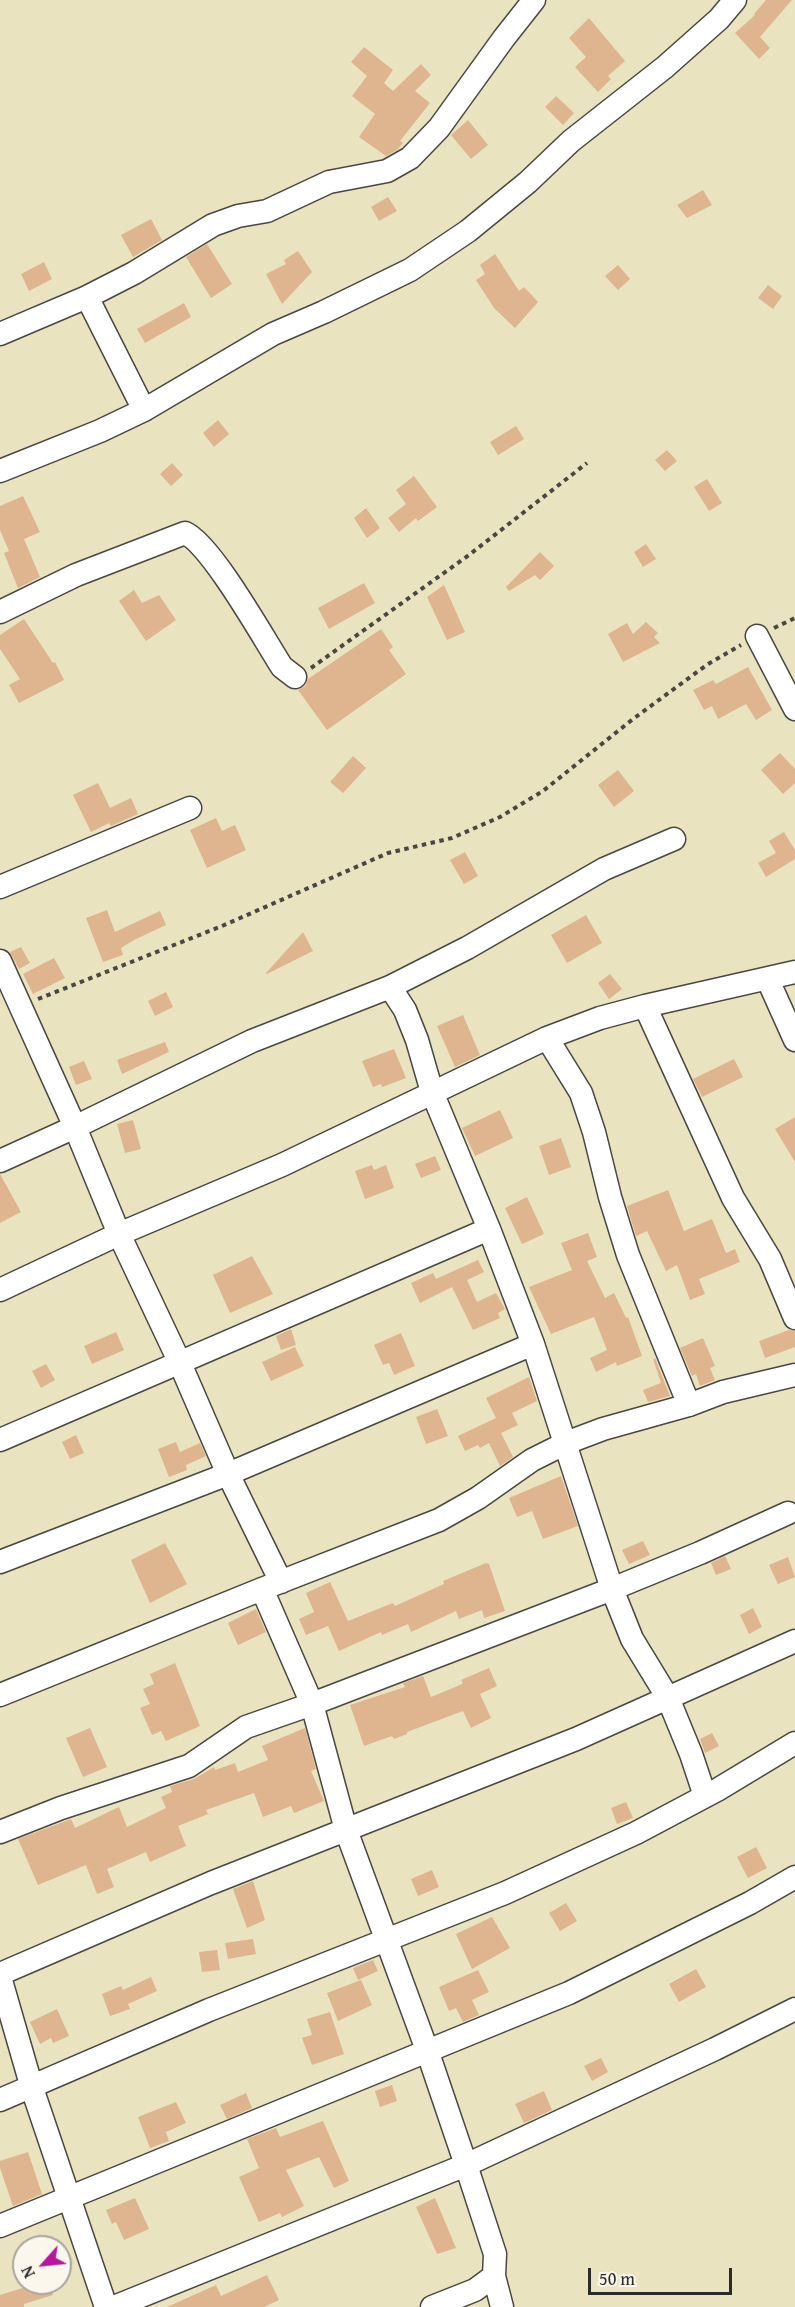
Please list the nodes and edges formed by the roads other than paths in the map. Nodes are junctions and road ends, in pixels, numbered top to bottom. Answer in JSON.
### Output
{"nodes":[{"id":1,"x":534,"y":0,"type":"edge"},
{"id":2,"x":735,"y":0,"type":"edge"},
{"id":3,"x":87,"y":297,"type":"junction"},
{"id":4,"x":0,"y":334,"type":"edge"},
{"id":5,"x":144,"y":410,"type":"junction"},
{"id":6,"x":0,"y":471,"type":"edge"},
{"id":7,"x":0,"y":612,"type":"edge"},
{"id":8,"x":757,"y":636,"type":"road end"},
{"id":9,"x":295,"y":677,"type":"road end"},
{"id":10,"x":795,"y":709,"type":"edge"},
{"id":11,"x":190,"y":808,"type":"dead end"},
{"id":12,"x":674,"y":839,"type":"dead end"},
{"id":13,"x":0,"y":887,"type":"edge"},
{"id":14,"x":0,"y":961,"type":"edge"},
{"id":15,"x":795,"y":972,"type":"edge"},
{"id":16,"x":768,"y":980,"type":"junction"},
{"id":17,"x":390,"y":987,"type":"junction"},
{"id":18,"x":645,"y":1006,"type":"junction"},
{"id":19,"x":547,"y":1038,"type":"junction"},
{"id":20,"x":795,"y":1040,"type":"edge"},
{"id":21,"x":432,"y":1092,"type":"junction"},
{"id":22,"x":75,"y":1127,"type":"junction"},
{"id":23,"x":0,"y":1161,"type":"edge"},
{"id":24,"x":489,"y":1229,"type":"junction"},
{"id":25,"x":119,"y":1234,"type":"junction"},
{"id":26,"x":0,"y":1290,"type":"edge"},
{"id":27,"x":795,"y":1318,"type":"edge"},
{"id":28,"x":533,"y":1344,"type":"junction"},
{"id":29,"x":179,"y":1361,"type":"junction"},
{"id":30,"x":795,"y":1375,"type":"edge"},
{"id":31,"x":689,"y":1405,"type":"junction"},
{"id":32,"x":0,"y":1440,"type":"edge"},
{"id":33,"x":566,"y":1443,"type":"junction"},
{"id":34,"x":228,"y":1474,"type":"junction"},
{"id":35,"x":788,"y":1513,"type":"dead end"},
{"id":36,"x":0,"y":1562,"type":"edge"},
{"id":37,"x":272,"y":1585,"type":"junction"},
{"id":38,"x":612,"y":1589,"type":"junction"},
{"id":39,"x":795,"y":1641,"type":"edge"},
{"id":40,"x":0,"y":1695,"type":"edge"},
{"id":41,"x":668,"y":1698,"type":"junction"},
{"id":42,"x":312,"y":1704,"type":"junction"},
{"id":43,"x":795,"y":1743,"type":"edge"},
{"id":44,"x":705,"y":1796,"type":"junction"},
{"id":45,"x":346,"y":1830,"type":"junction"},
{"id":46,"x":0,"y":1832,"type":"edge"},
{"id":47,"x":795,"y":1877,"type":"edge"},
{"id":48,"x":386,"y":1940,"type":"junction"},
{"id":49,"x":0,"y":1975,"type":"edge"},
{"id":50,"x":795,"y":2009,"type":"edge"},
{"id":51,"x":428,"y":2050,"type":"junction"},
{"id":52,"x":32,"y":2088,"type":"junction"},
{"id":53,"x":0,"y":2100,"type":"edge"},
{"id":54,"x":466,"y":2165,"type":"junction"},
{"id":55,"x":68,"y":2198,"type":"junction"},
{"id":56,"x":0,"y":2226,"type":"edge"},
{"id":57,"x":494,"y":2276,"type":"junction"},
{"id":58,"x":106,"y":2307,"type":"edge"},
{"id":59,"x":114,"y":2307,"type":"edge"},
{"id":60,"x":432,"y":2307,"type":"edge"},
{"id":61,"x":502,"y":2307,"type":"edge"}],
"edges":[{"from":1,"to":3,"type":"street"},
{"from":2,"to":5,"type":"street"},
{"from":3,"to":4,"type":"street"},
{"from":3,"to":5,"type":"street"},
{"from":5,"to":6,"type":"street"},
{"from":7,"to":9,"type":"street"},
{"from":8,"to":10,"type":"street"},
{"from":11,"to":13,"type":"street"},
{"from":12,"to":17,"type":"street"},
{"from":14,"to":22,"type":"street"},
{"from":15,"to":16,"type":"street"},
{"from":16,"to":18,"type":"street"},
{"from":16,"to":20,"type":"street"},
{"from":17,"to":21,"type":"street"},
{"from":17,"to":22,"type":"street"},
{"from":18,"to":19,"type":"street"},
{"from":18,"to":27,"type":"street"},
{"from":19,"to":21,"type":"street"},
{"from":19,"to":31,"type":"street"},
{"from":21,"to":24,"type":"street"},
{"from":21,"to":25,"type":"street"},
{"from":22,"to":23,"type":"street"},
{"from":22,"to":25,"type":"street"},
{"from":24,"to":28,"type":"street"},
{"from":24,"to":29,"type":"street"},
{"from":25,"to":26,"type":"street"},
{"from":25,"to":29,"type":"street"},
{"from":28,"to":33,"type":"street"},
{"from":28,"to":34,"type":"street"},
{"from":29,"to":32,"type":"street"},
{"from":29,"to":34,"type":"street"},
{"from":30,"to":31,"type":"street"},
{"from":31,"to":33,"type":"street"},
{"from":33,"to":37,"type":"street"},
{"from":33,"to":38,"type":"street"},
{"from":34,"to":36,"type":"street"},
{"from":34,"to":37,"type":"street"},
{"from":35,"to":38,"type":"street"},
{"from":37,"to":40,"type":"street"},
{"from":37,"to":42,"type":"street"},
{"from":38,"to":41,"type":"street"},
{"from":38,"to":42,"type":"street"},
{"from":39,"to":41,"type":"street"},
{"from":41,"to":44,"type":"street"},
{"from":41,"to":45,"type":"street"},
{"from":42,"to":45,"type":"street"},
{"from":42,"to":46,"type":"street"},
{"from":43,"to":44,"type":"street"},
{"from":44,"to":48,"type":"street"},
{"from":45,"to":48,"type":"street"},
{"from":45,"to":49,"type":"street"},
{"from":47,"to":51,"type":"street"},
{"from":48,"to":51,"type":"street"},
{"from":48,"to":52,"type":"street"},
{"from":49,"to":52,"type":"street"},
{"from":50,"to":54,"type":"street"},
{"from":51,"to":54,"type":"street"},
{"from":51,"to":55,"type":"street"},
{"from":52,"to":53,"type":"street"},
{"from":52,"to":55,"type":"street"},
{"from":54,"to":57,"type":"street"},
{"from":54,"to":59,"type":"street"},
{"from":55,"to":56,"type":"street"},
{"from":55,"to":58,"type":"street"},
{"from":57,"to":60,"type":"street"},
{"from":57,"to":61,"type":"street"}]}
